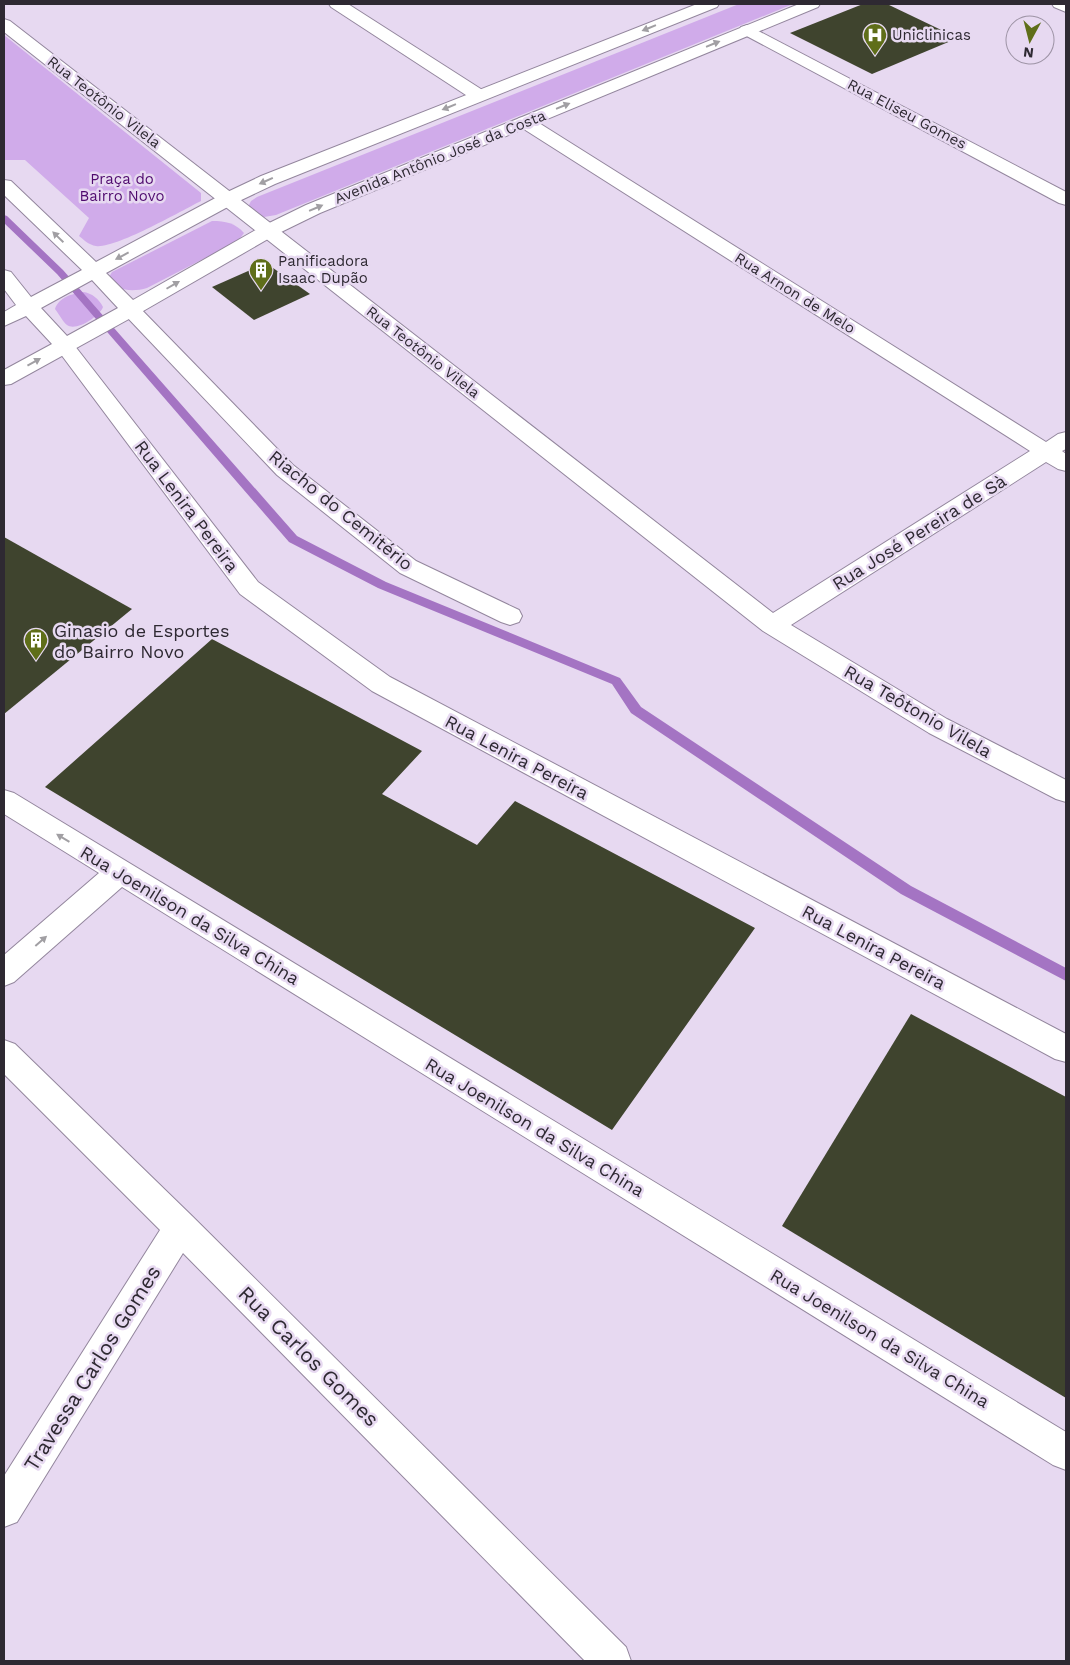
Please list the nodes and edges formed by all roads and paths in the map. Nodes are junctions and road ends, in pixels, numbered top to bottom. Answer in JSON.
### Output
{"nodes":[{"id":1,"x":337,"y":4,"type":"edge"},
{"id":2,"x":706,"y":4,"type":"edge"},
{"id":3,"x":812,"y":4,"type":"edge"},
{"id":4,"x":1060,"y":4,"type":"edge"},
{"id":5,"x":1066,"y":6,"type":"edge"},
{"id":6,"x":4,"y":24,"type":"edge"},
{"id":7,"x":747,"y":30,"type":"junction"},
{"id":8,"x":478,"y":95,"type":"junction"},
{"id":9,"x":525,"y":122,"type":"junction"},
{"id":10,"x":4,"y":185,"type":"edge"},
{"id":11,"x":228,"y":198,"type":"junction"},
{"id":12,"x":1066,"y":198,"type":"edge"},
{"id":13,"x":268,"y":231,"type":"junction"},
{"id":14,"x":94,"y":271,"type":"junction"},
{"id":15,"x":4,"y":276,"type":"edge"},
{"id":16,"x":34,"y":303,"type":"junction"},
{"id":17,"x":131,"y":310,"type":"junction"},
{"id":18,"x":4,"y":320,"type":"edge"},
{"id":19,"x":72,"y":341,"type":"junction"},
{"id":20,"x":4,"y":378,"type":"edge"},
{"id":21,"x":1057,"y":445,"type":"edge"},
{"id":22,"x":1066,"y":464,"type":"edge"},
{"id":23,"x":510,"y":616,"type":"dead end"},
{"id":24,"x":772,"y":625,"type":"junction"},
{"id":25,"x":1066,"y":792,"type":"edge"},
{"id":26,"x":4,"y":801,"type":"edge"},
{"id":27,"x":120,"y":872,"type":"junction"},
{"id":28,"x":4,"y":973,"type":"edge"},
{"id":29,"x":1066,"y":1049,"type":"edge"},
{"id":30,"x":4,"y":1054,"type":"edge"},
{"id":31,"x":180,"y":1227,"type":"junction"},
{"id":32,"x":1066,"y":1452,"type":"edge"},
{"id":33,"x":4,"y":1509,"type":"edge"},
{"id":34,"x":612,"y":1661,"type":"edge"}],
"edges":[{"from":1,"to":8,"type":"street"},
{"from":2,"to":8,"type":"street","one_way":true},
{"from":3,"to":7,"type":"street","name":"Avenida Antônio José da Costa"},
{"from":4,"to":5,"type":"street"},
{"from":6,"to":11,"type":"street","name":"Rua Teotônio Vilela"},
{"from":9,"to":7,"type":"street","name":"Avenida Antônio José da Costa","one_way":true},
{"from":7,"to":12,"type":"street","name":"Rua Eliseu Gomes"},
{"from":8,"to":11,"type":"street","one_way":true},
{"from":13,"to":9,"type":"street","name":"Avenida Antônio José da Costa","one_way":true},
{"from":9,"to":21,"type":"street","name":"Rua Arnon de Melo"},
{"from":14,"to":10,"type":"street","one_way":true},
{"from":11,"to":13,"type":"street","name":"Rua Teotônio Vilela"},
{"from":11,"to":14,"type":"street","one_way":true},
{"from":17,"to":13,"type":"street","name":"Avenida Antônio José da Costa","one_way":true},
{"from":13,"to":24,"type":"street","name":"Rua Teotônio Vilela"},
{"from":14,"to":16,"type":"street"},
{"from":14,"to":17,"type":"street"},
{"from":15,"to":16,"type":"street","name":"Rua Lenira Pereira"},
{"from":16,"to":18,"type":"street"},
{"from":16,"to":19,"type":"street","name":"Rua Lenira Pereira"},
{"from":17,"to":19,"type":"street","name":"Avenida Antônio José da Costa"},
{"from":17,"to":23,"type":"street","name":"Riacho do Cemitério"},
{"from":20,"to":19,"type":"street","name":"Avenida Antônio José da Costa","one_way":true},
{"from":19,"to":29,"type":"street","name":"Rua Lenira Pereira"},
{"from":21,"to":22,"type":"street","name":"Rua Arnon de Melo"},
{"from":21,"to":24,"type":"street","name":"Rua José Pereira de Sà"},
{"from":24,"to":25,"type":"street","name":"Rua Teôtonio Vilela"},
{"from":27,"to":26,"type":"street","name":"Rua Joenilson da Silva China","one_way":true},
{"from":28,"to":27,"type":"street","one_way":true},
{"from":27,"to":32,"type":"street","name":"Rua Joenilson da Silva China"},
{"from":30,"to":31,"type":"street","name":"Rua Carlos Gomes"},
{"from":31,"to":33,"type":"street","name":"Travessa Carlos Gomes"},
{"from":31,"to":34,"type":"street","name":"Rua Carlos Gomes"}]}
